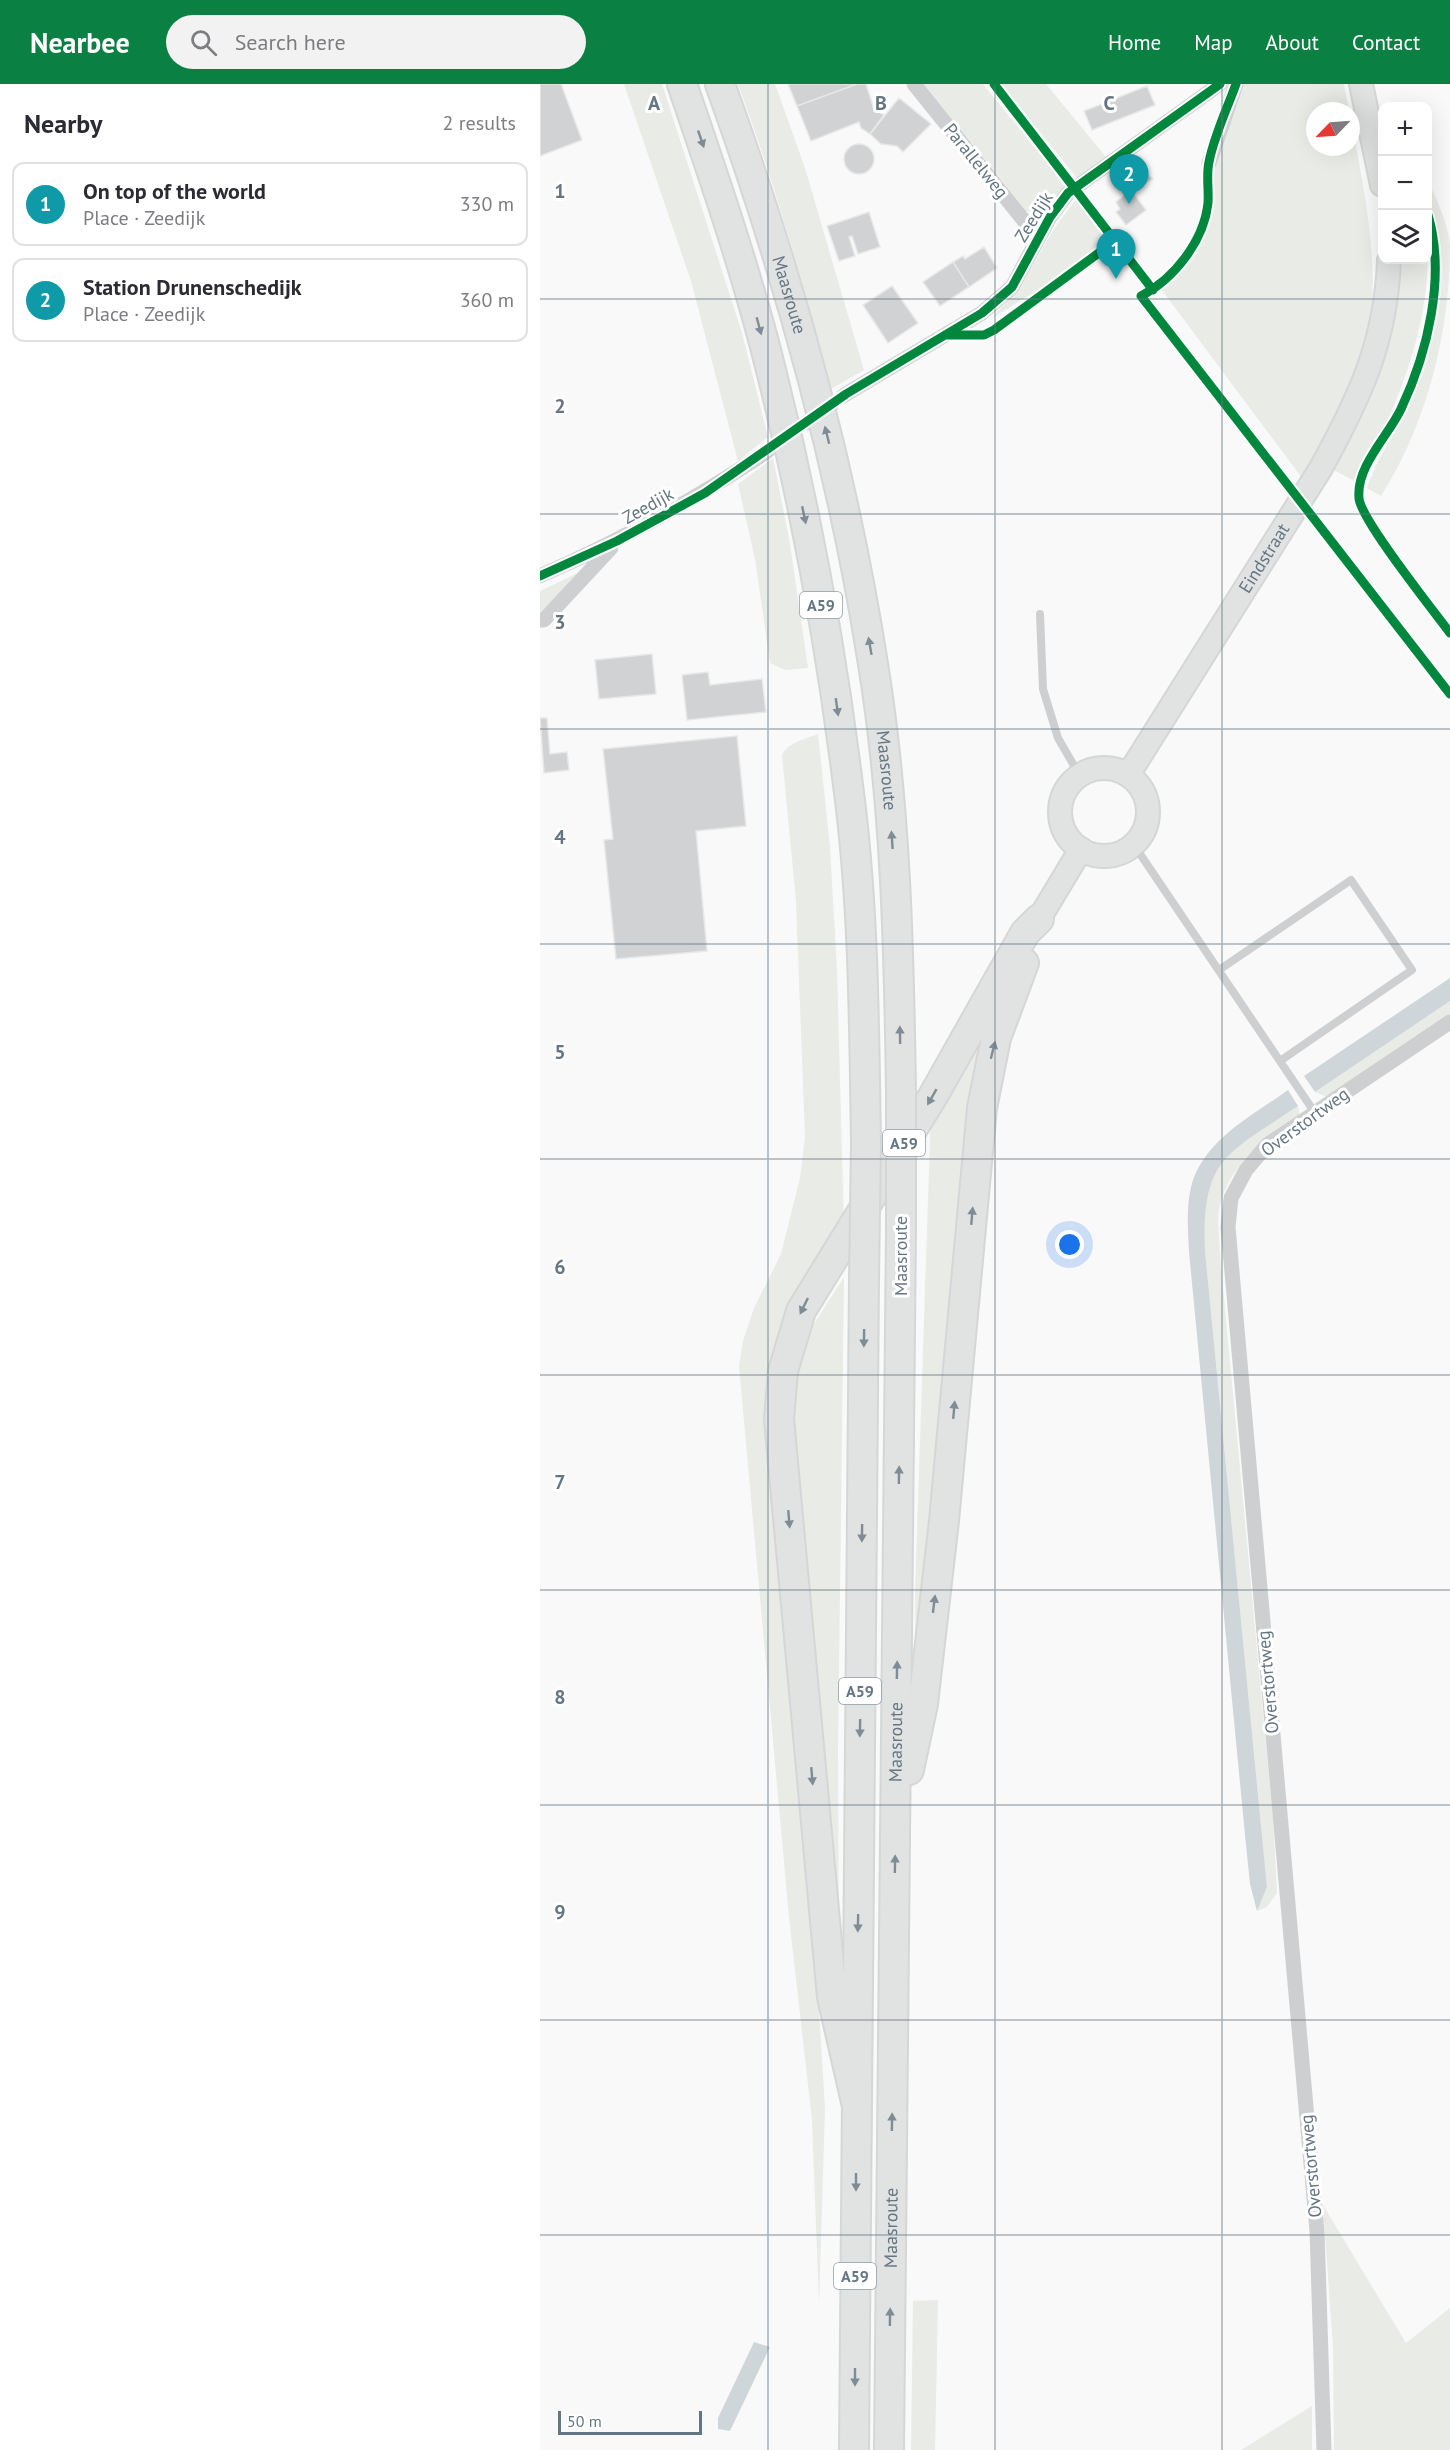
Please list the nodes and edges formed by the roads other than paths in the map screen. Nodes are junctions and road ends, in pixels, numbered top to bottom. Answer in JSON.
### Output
{"nodes":[{"id":1,"x":682,"y":84,"type":"edge"},
{"id":2,"x":720,"y":84,"type":"edge"},
{"id":3,"x":914,"y":84,"type":"edge"},
{"id":4,"x":1220,"y":84,"type":"edge"},
{"id":5,"x":1236,"y":84,"type":"edge"},
{"id":6,"x":1360,"y":84,"type":"edge"},
{"id":7,"x":1209,"y":163,"type":"dead end"},
{"id":8,"x":1378,"y":163,"type":"edge"},
{"id":9,"x":1038,"y":238,"type":"junction"},
{"id":10,"x":1389,"y":264,"type":"edge"},
{"id":11,"x":846,"y":394,"type":"tunnel mouth"},
{"id":12,"x":766,"y":452,"type":"tunnel mouth"},
{"id":13,"x":617,"y":541,"type":"junction"},
{"id":14,"x":540,"y":576,"type":"edge"},
{"id":15,"x":1040,"y":614,"type":"dead end"},
{"id":16,"x":540,"y":620,"type":"edge"},
{"id":17,"x":1128,"y":775,"type":"junction"},
{"id":18,"x":1080,"y":776,"type":"junction"},
{"id":19,"x":1134,"y":845,"type":"junction"},
{"id":20,"x":1081,"y":849,"type":"junction"},
{"id":21,"x":1039,"y":919,"type":"junction"},
{"id":22,"x":1219,"y":970,"type":"junction"},
{"id":23,"x":1450,"y":1022,"type":"edge"},
{"id":24,"x":1280,"y":1060,"type":"junction"},
{"id":25,"x":1315,"y":1113,"type":"junction"},
{"id":26,"x":896,"y":1834,"type":"junction"},
{"id":27,"x":856,"y":2102,"type":"junction"},
{"id":28,"x":854,"y":2450,"type":"edge"},
{"id":29,"x":889,"y":2450,"type":"edge"},
{"id":30,"x":1324,"y":2450,"type":"edge"}],
"edges":[{"from":1,"to":27,"type":"highway","name":"Maasroute","number":"A59","one_way":true,"bridge":true},
{"from":26,"to":2,"type":"highway","name":"Maasroute","number":"A59","one_way":true,"bridge":true},
{"from":3,"to":9,"type":"street","name":"Parallelweg"},
{"from":4,"to":9,"type":"street","name":"Zeedijk"},
{"from":5,"to":7,"type":"street"},
{"from":6,"to":8,"type":"main road"},
{"from":9,"to":11,"type":"street","name":"Zeedijk"},
{"from":10,"to":17,"type":"main road","name":"Eindstraat"},
{"from":12,"to":13,"type":"street","name":"Zeedijk"},
{"from":13,"to":14,"type":"street","name":"Zeedijk"},
{"from":13,"to":16,"type":"street","name":"Zeedijk"},
{"from":15,"to":18,"type":"lane"},
{"from":17,"to":18,"type":"main road"},
{"from":17,"to":19,"type":"main road"},
{"from":18,"to":20,"type":"main road"},
{"from":19,"to":20,"type":"main road"},
{"from":19,"to":22,"type":"lane"},
{"from":20,"to":21,"type":"main road"},
{"from":26,"to":21,"type":"highway","number":"A59","one_way":true},
{"from":21,"to":27,"type":"highway","number":"A59","one_way":true},
{"from":22,"to":24,"type":"lane"},
{"from":22,"to":24,"type":"lane"},
{"from":23,"to":25,"type":"street","name":"Overstortweg"},
{"from":24,"to":25,"type":"lane"},
{"from":25,"to":30,"type":"street","name":"Overstortweg"},
{"from":29,"to":26,"type":"highway","name":"Maasroute","number":"A59","one_way":true},
{"from":27,"to":28,"type":"highway","name":"Maasroute","number":"A59","one_way":true}]}
